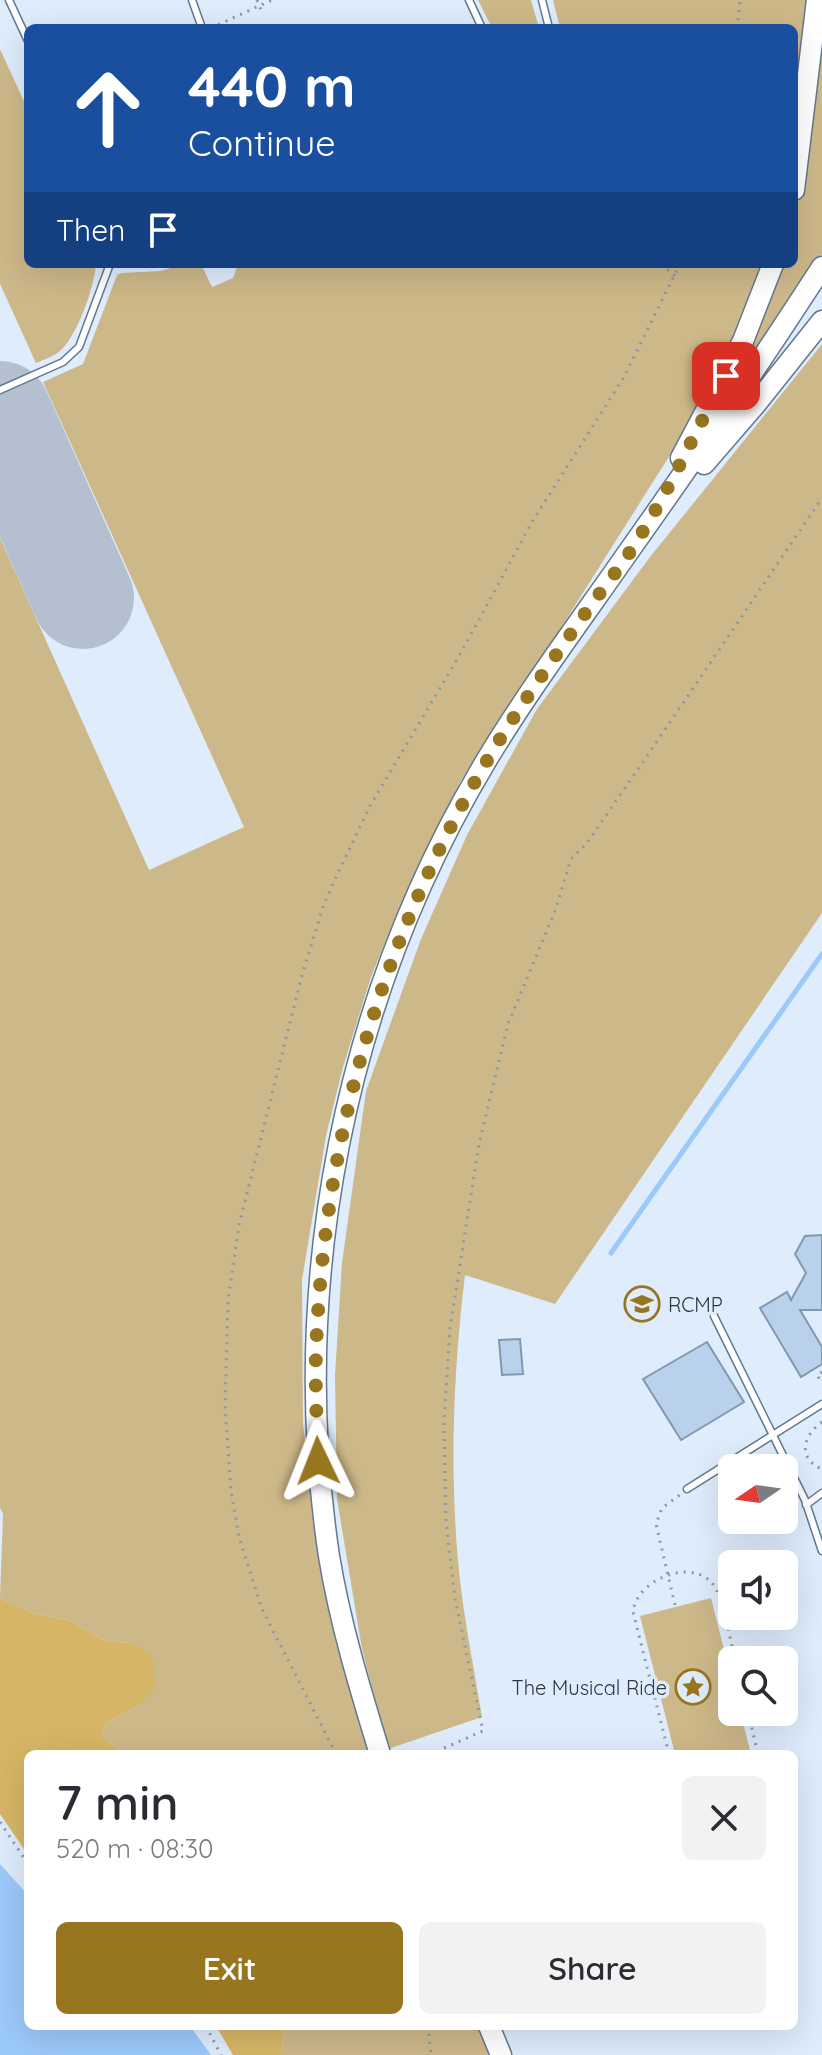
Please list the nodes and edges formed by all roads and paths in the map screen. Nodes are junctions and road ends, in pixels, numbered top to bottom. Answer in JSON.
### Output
{"nodes":[{"id":1,"x":9,"y":0,"type":"edge"},
{"id":2,"x":192,"y":0,"type":"edge"},
{"id":3,"x":257,"y":0,"type":"edge"},
{"id":4,"x":272,"y":0,"type":"edge"},
{"id":5,"x":469,"y":0,"type":"edge"},
{"id":6,"x":542,"y":0,"type":"edge"},
{"id":7,"x":740,"y":0,"type":"edge"},
{"id":8,"x":817,"y":0,"type":"edge"},
{"id":9,"x":259,"y":6,"type":"junction"},
{"id":10,"x":263,"y":15,"type":"dead end"},
{"id":11,"x":201,"y":24,"type":"edge"},
{"id":12,"x":220,"y":24,"type":"edge"},
{"id":13,"x":480,"y":24,"type":"edge"},
{"id":14,"x":548,"y":24,"type":"edge"},
{"id":15,"x":737,"y":24,"type":"edge"},
{"id":16,"x":24,"y":32,"type":"edge"},
{"id":17,"x":798,"y":157,"type":"edge"},
{"id":18,"x":822,"y":267,"type":"edge"},
{"id":19,"x":109,"y":268,"type":"edge"},
{"id":20,"x":666,"y":268,"type":"edge"},
{"id":21,"x":772,"y":268,"type":"edge"},
{"id":22,"x":675,"y":276,"type":"dead end"},
{"id":23,"x":822,"y":321,"type":"edge"},
{"id":24,"x":0,"y":390,"type":"edge"},
{"id":25,"x":822,"y":498,"type":"edge"},
{"id":26,"x":640,"y":536,"type":"junction"},
{"id":27,"x":714,"y":1316,"type":"dead end"},
{"id":28,"x":822,"y":1372,"type":"edge"},
{"id":29,"x":822,"y":1383,"type":"edge"},
{"id":30,"x":822,"y":1404,"type":"edge"},
{"id":31,"x":822,"y":1422,"type":"edge"},
{"id":32,"x":775,"y":1435,"type":"junction"},
{"id":33,"x":822,"y":1469,"type":"edge"},
{"id":34,"x":687,"y":1489,"type":"joint"},
{"id":35,"x":822,"y":1493,"type":"edge"},
{"id":36,"x":806,"y":1505,"type":"junction"},
{"id":37,"x":822,"y":1551,"type":"edge"},
{"id":38,"x":668,"y":1574,"type":"junction"},
{"id":39,"x":675,"y":1605,"type":"dead end"},
{"id":40,"x":731,"y":1646,"type":"edge"},
{"id":41,"x":751,"y":1726,"type":"edge"},
{"id":42,"x":444,"y":1748,"type":"dead end"},
{"id":43,"x":379,"y":1750,"type":"edge"},
{"id":44,"x":668,"y":1750,"type":"edge"},
{"id":45,"x":757,"y":1750,"type":"edge"},
{"id":46,"x":0,"y":1822,"type":"edge"},
{"id":47,"x":24,"y":1858,"type":"edge"},
{"id":48,"x":208,"y":2030,"type":"edge"},
{"id":49,"x":428,"y":2030,"type":"edge"},
{"id":50,"x":491,"y":2030,"type":"edge"},
{"id":51,"x":221,"y":2055,"type":"edge"},
{"id":52,"x":431,"y":2055,"type":"edge"},
{"id":53,"x":501,"y":2055,"type":"edge"}],
"edges":[{"from":1,"to":16,"type":"lane"},
{"from":2,"to":11,"type":"lane"},
{"from":3,"to":9,"type":"path"},
{"from":4,"to":9,"type":"path"},
{"from":5,"to":13,"type":"lane"},
{"from":6,"to":14,"type":"lane"},
{"from":7,"to":15,"type":"path"},
{"from":8,"to":17,"type":"main road"},
{"from":9,"to":10,"type":"path"},
{"from":9,"to":12,"type":"path"},
{"from":18,"to":26,"type":"main road"},
{"from":19,"to":24,"type":"lane"},
{"from":20,"to":22,"type":"path"},
{"from":21,"to":26,"type":"main road"},
{"from":23,"to":26,"type":"main road"},
{"from":25,"to":42,"type":"path"},
{"from":26,"to":43,"type":"main road"},
{"from":27,"to":32,"type":"lane"},
{"from":28,"to":29,"type":"path"},
{"from":30,"to":32,"type":"lane"},
{"from":31,"to":33,"type":"path"},
{"from":32,"to":34,"type":"lane"},
{"from":32,"to":36,"type":"lane"},
{"from":34,"to":38,"type":"path"},
{"from":35,"to":36,"type":"lane"},
{"from":36,"to":37,"type":"lane"},
{"from":38,"to":39,"type":"path"},
{"from":38,"to":40,"type":"path"},
{"from":38,"to":44,"type":"path"},
{"from":41,"to":45,"type":"path"},
{"from":46,"to":47,"type":"path"},
{"from":48,"to":51,"type":"path"},
{"from":49,"to":52,"type":"path"},
{"from":50,"to":53,"type":"main road"}]}
